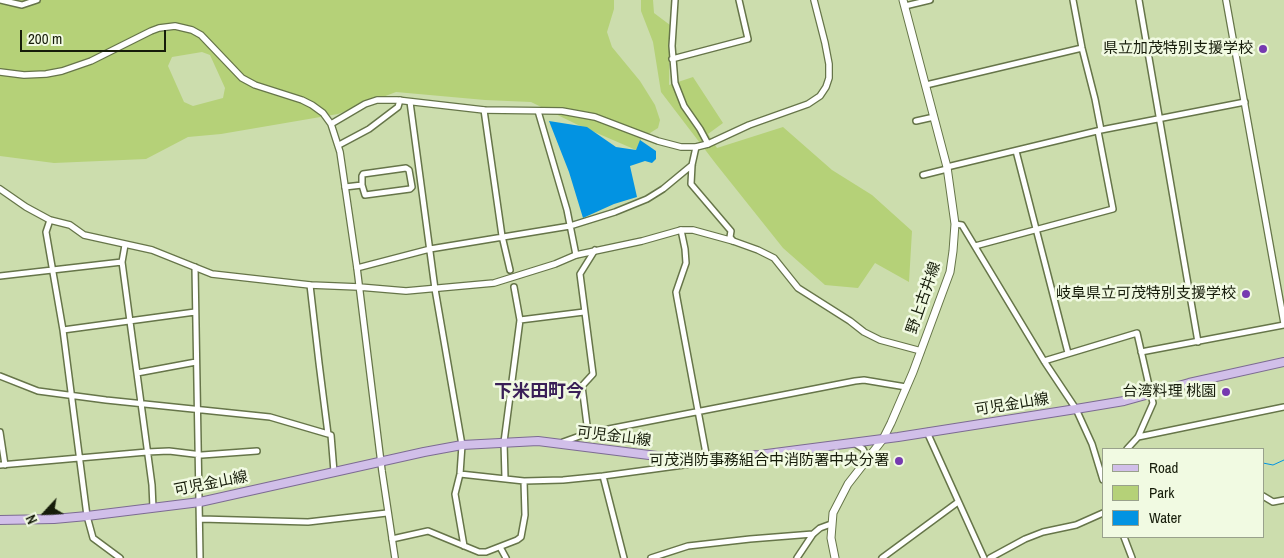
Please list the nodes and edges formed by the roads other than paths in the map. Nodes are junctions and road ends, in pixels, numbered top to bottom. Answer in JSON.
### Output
{"nodes":[{"id":1,"x":0,"y":0,"type":"edge"},
{"id":2,"x":37,"y":0,"type":"edge"},
{"id":3,"x":675,"y":0,"type":"edge"},
{"id":4,"x":739,"y":0,"type":"edge"},
{"id":5,"x":814,"y":0,"type":"edge"},
{"id":6,"x":930,"y":0,"type":"edge"},
{"id":7,"x":1073,"y":0,"type":"edge"},
{"id":8,"x":1139,"y":0,"type":"edge"},
{"id":9,"x":1226,"y":0,"type":"edge"},
{"id":10,"x":904,"y":3,"type":"edge"},
{"id":11,"x":1082,"y":48,"type":"junction"},
{"id":12,"x":672,"y":59,"type":"junction"},
{"id":13,"x":0,"y":72,"type":"edge"},
{"id":14,"x":926,"y":85,"type":"junction"},
{"id":15,"x":400,"y":100,"type":"junction"},
{"id":16,"x":410,"y":102,"type":"junction"},
{"id":17,"x":1245,"y":102,"type":"junction"},
{"id":18,"x":484,"y":110,"type":"junction"},
{"id":19,"x":538,"y":111,"type":"junction"},
{"id":20,"x":934,"y":117,"type":"junction"},
{"id":21,"x":1158,"y":119,"type":"junction"},
{"id":22,"x":916,"y":121,"type":"dead end"},
{"id":23,"x":331,"y":124,"type":"junction"},
{"id":24,"x":1099,"y":131,"type":"junction"},
{"id":25,"x":708,"y":144,"type":"junction"},
{"id":26,"x":339,"y":145,"type":"junction"},
{"id":27,"x":696,"y":147,"type":"junction"},
{"id":28,"x":1016,"y":151,"type":"junction"},
{"id":29,"x":692,"y":165,"type":"junction"},
{"id":30,"x":947,"y":168,"type":"junction"},
{"id":31,"x":923,"y":175,"type":"dead end"},
{"id":32,"x":362,"y":185,"type":"junction"},
{"id":33,"x":345,"y":188,"type":"junction"},
{"id":34,"x":0,"y":189,"type":"edge"},
{"id":35,"x":50,"y":220,"type":"junction"},
{"id":36,"x":955,"y":224,"type":"junction"},
{"id":37,"x":570,"y":226,"type":"junction"},
{"id":38,"x":1037,"y":228,"type":"junction"},
{"id":39,"x":681,"y":230,"type":"junction"},
{"id":40,"x":502,"y":236,"type":"junction"},
{"id":41,"x":733,"y":241,"type":"junction"},
{"id":42,"x":125,"y":245,"type":"junction"},
{"id":43,"x":975,"y":246,"type":"junction"},
{"id":44,"x":430,"y":249,"type":"junction"},
{"id":45,"x":595,"y":250,"type":"junction"},
{"id":46,"x":576,"y":255,"type":"junction"},
{"id":47,"x":122,"y":262,"type":"junction"},
{"id":48,"x":195,"y":267,"type":"junction"},
{"id":49,"x":358,"y":268,"type":"junction"},
{"id":50,"x":53,"y":269,"type":"junction"},
{"id":51,"x":510,"y":270,"type":"dead end"},
{"id":52,"x":0,"y":276,"type":"edge"},
{"id":53,"x":310,"y":285,"type":"junction"},
{"id":54,"x":360,"y":287,"type":"junction"},
{"id":55,"x":514,"y":288,"type":"dead end"},
{"id":56,"x":435,"y":289,"type":"junction"},
{"id":57,"x":195,"y":312,"type":"junction"},
{"id":58,"x":584,"y":312,"type":"junction"},
{"id":59,"x":520,"y":320,"type":"junction"},
{"id":60,"x":130,"y":321,"type":"junction"},
{"id":61,"x":1284,"y":324,"type":"edge"},
{"id":62,"x":63,"y":330,"type":"junction"},
{"id":63,"x":1198,"y":342,"type":"junction"},
{"id":64,"x":921,"y":351,"type":"junction"},
{"id":65,"x":1141,"y":352,"type":"junction"},
{"id":66,"x":1068,"y":353,"type":"junction"},
{"id":67,"x":1044,"y":361,"type":"junction"},
{"id":68,"x":196,"y":362,"type":"junction"},
{"id":69,"x":1284,"y":362,"type":"edge"},
{"id":70,"x":137,"y":373,"type":"junction"},
{"id":71,"x":0,"y":376,"type":"edge"},
{"id":72,"x":906,"y":387,"type":"junction"},
{"id":73,"x":1152,"y":394,"type":"junction"},
{"id":74,"x":71,"y":395,"type":"junction"},
{"id":75,"x":140,"y":404,"type":"junction"},
{"id":76,"x":1284,"y":407,"type":"edge"},
{"id":77,"x":197,"y":409,"type":"junction"},
{"id":78,"x":1076,"y":410,"type":"junction"},
{"id":79,"x":700,"y":412,"type":"junction"},
{"id":80,"x":0,"y":432,"type":"edge"},
{"id":81,"x":927,"y":432,"type":"junction"},
{"id":82,"x":328,"y":434,"type":"junction"},
{"id":83,"x":588,"y":434,"type":"junction"},
{"id":84,"x":1138,"y":437,"type":"junction"},
{"id":85,"x":883,"y":439,"type":"junction"},
{"id":86,"x":504,"y":442,"type":"junction"},
{"id":87,"x":854,"y":443,"type":"junction"},
{"id":88,"x":557,"y":444,"type":"junction"},
{"id":89,"x":462,"y":445,"type":"junction"},
{"id":90,"x":1128,"y":448,"type":"edge"},
{"id":91,"x":257,"y":451,"type":"dead end"},
{"id":92,"x":147,"y":452,"type":"junction"},
{"id":93,"x":198,"y":454,"type":"junction"},
{"id":94,"x":80,"y":457,"type":"junction"},
{"id":95,"x":707,"y":459,"type":"junction"},
{"id":96,"x":868,"y":459,"type":"junction"},
{"id":97,"x":380,"y":461,"type":"junction"},
{"id":98,"x":1100,"y":463,"type":"edge"},
{"id":99,"x":2,"y":465,"type":"edge"},
{"id":100,"x":334,"y":472,"type":"junction"},
{"id":101,"x":460,"y":474,"type":"junction"},
{"id":102,"x":602,"y":476,"type":"junction"},
{"id":103,"x":505,"y":478,"type":"junction"},
{"id":104,"x":524,"y":481,"type":"junction"},
{"id":105,"x":1264,"y":497,"type":"edge"},
{"id":106,"x":1284,"y":500,"type":"edge"},
{"id":107,"x":200,"y":502,"type":"junction"},
{"id":108,"x":958,"y":502,"type":"junction"},
{"id":109,"x":153,"y":508,"type":"junction"},
{"id":110,"x":387,"y":513,"type":"junction"},
{"id":111,"x":1102,"y":513,"type":"edge"},
{"id":112,"x":87,"y":516,"type":"junction"},
{"id":113,"x":201,"y":519,"type":"junction"},
{"id":114,"x":0,"y":520,"type":"edge"},
{"id":115,"x":831,"y":524,"type":"junction"},
{"id":116,"x":813,"y":534,"type":"junction"},
{"id":117,"x":1124,"y":538,"type":"edge"},
{"id":118,"x":392,"y":539,"type":"junction"},
{"id":119,"x":464,"y":546,"type":"junction"},
{"id":120,"x":500,"y":547,"type":"junction"},
{"id":121,"x":120,"y":558,"type":"edge"},
{"id":122,"x":200,"y":558,"type":"edge"},
{"id":123,"x":395,"y":558,"type":"edge"},
{"id":124,"x":506,"y":558,"type":"edge"},
{"id":125,"x":624,"y":558,"type":"edge"},
{"id":126,"x":651,"y":558,"type":"edge"},
{"id":127,"x":797,"y":558,"type":"edge"},
{"id":128,"x":835,"y":558,"type":"edge"},
{"id":129,"x":882,"y":558,"type":"edge"},
{"id":130,"x":984,"y":558,"type":"edge"},
{"id":131,"x":990,"y":558,"type":"edge"},
{"id":132,"x":1132,"y":558,"type":"edge"}],
"edges":[{"from":1,"to":2,"type":"street"},
{"from":3,"to":12,"type":"street"},
{"from":4,"to":12,"type":"street"},
{"from":5,"to":25,"type":"street"},
{"from":6,"to":10,"type":"street"},
{"from":7,"to":11,"type":"street"},
{"from":8,"to":21,"type":"street"},
{"from":9,"to":17,"type":"street"},
{"from":10,"to":14,"type":"main road","name":"野上古井線"},
{"from":11,"to":14,"type":"street"},
{"from":11,"to":24,"type":"street"},
{"from":12,"to":25,"type":"street"},
{"from":13,"to":23,"type":"street"},
{"from":14,"to":20,"type":"main road","name":"野上古井線"},
{"from":15,"to":16,"type":"street"},
{"from":15,"to":23,"type":"street"},
{"from":15,"to":26,"type":"street"},
{"from":16,"to":18,"type":"street"},
{"from":16,"to":44,"type":"street"},
{"from":17,"to":21,"type":"street"},
{"from":17,"to":61,"type":"street"},
{"from":18,"to":19,"type":"street"},
{"from":18,"to":40,"type":"street"},
{"from":19,"to":27,"type":"street"},
{"from":19,"to":37,"type":"street"},
{"from":20,"to":22,"type":"street"},
{"from":20,"to":30,"type":"main road","name":"野上古井線"},
{"from":21,"to":24,"type":"street"},
{"from":21,"to":63,"type":"street"},
{"from":23,"to":26,"type":"street"},
{"from":24,"to":28,"type":"street"},
{"from":24,"to":38,"type":"street"},
{"from":25,"to":27,"type":"street"},
{"from":26,"to":33,"type":"street"},
{"from":27,"to":29,"type":"street"},
{"from":28,"to":30,"type":"street"},
{"from":28,"to":38,"type":"street"},
{"from":29,"to":37,"type":"street"},
{"from":29,"to":41,"type":"street"},
{"from":30,"to":31,"type":"street"},
{"from":30,"to":36,"type":"main road","name":"野上古井線"},
{"from":32,"to":32,"type":"street"},
{"from":32,"to":33,"type":"street"},
{"from":33,"to":49,"type":"street"},
{"from":34,"to":35,"type":"street"},
{"from":35,"to":42,"type":"street"},
{"from":35,"to":50,"type":"street"},
{"from":36,"to":43,"type":"street"},
{"from":36,"to":64,"type":"main road","name":"野上古井線"},
{"from":37,"to":40,"type":"street"},
{"from":37,"to":46,"type":"street"},
{"from":38,"to":43,"type":"street"},
{"from":38,"to":66,"type":"street"},
{"from":39,"to":41,"type":"street"},
{"from":39,"to":45,"type":"street"},
{"from":39,"to":79,"type":"street"},
{"from":40,"to":44,"type":"street"},
{"from":40,"to":51,"type":"street"},
{"from":41,"to":64,"type":"street"},
{"from":42,"to":47,"type":"street"},
{"from":42,"to":48,"type":"street"},
{"from":43,"to":67,"type":"street"},
{"from":44,"to":49,"type":"street"},
{"from":44,"to":56,"type":"street"},
{"from":45,"to":46,"type":"street"},
{"from":45,"to":58,"type":"street"},
{"from":46,"to":56,"type":"street"},
{"from":47,"to":50,"type":"street"},
{"from":47,"to":60,"type":"street"},
{"from":48,"to":53,"type":"street"},
{"from":48,"to":57,"type":"street"},
{"from":49,"to":54,"type":"street"},
{"from":50,"to":52,"type":"street"},
{"from":50,"to":62,"type":"street"},
{"from":53,"to":54,"type":"street"},
{"from":53,"to":82,"type":"street"},
{"from":54,"to":56,"type":"street"},
{"from":54,"to":97,"type":"street"},
{"from":55,"to":59,"type":"street"},
{"from":56,"to":89,"type":"street"},
{"from":57,"to":60,"type":"street"},
{"from":57,"to":68,"type":"street"},
{"from":58,"to":59,"type":"street"},
{"from":58,"to":83,"type":"street"},
{"from":59,"to":86,"type":"street"},
{"from":60,"to":62,"type":"street"},
{"from":60,"to":70,"type":"street"},
{"from":61,"to":63,"type":"street"},
{"from":62,"to":74,"type":"street"},
{"from":63,"to":65,"type":"street"},
{"from":64,"to":72,"type":"main road","name":"野上古井線"},
{"from":65,"to":66,"type":"street"},
{"from":65,"to":73,"type":"street"},
{"from":66,"to":67,"type":"street"},
{"from":67,"to":78,"type":"street"},
{"from":68,"to":70,"type":"street"},
{"from":68,"to":77,"type":"street"},
{"from":69,"to":73,"type":"main road","name":"可児金山線"},
{"from":70,"to":75,"type":"street"},
{"from":71,"to":74,"type":"street"},
{"from":72,"to":79,"type":"street"},
{"from":72,"to":85,"type":"main road","name":"野上古井線"},
{"from":73,"to":78,"type":"main road","name":"可児金山線"},
{"from":73,"to":84,"type":"street"},
{"from":74,"to":75,"type":"street"},
{"from":74,"to":94,"type":"street"},
{"from":75,"to":77,"type":"street"},
{"from":75,"to":92,"type":"street"},
{"from":76,"to":84,"type":"street"},
{"from":77,"to":82,"type":"street"},
{"from":77,"to":93,"type":"street"},
{"from":78,"to":81,"type":"main road","name":"可児金山線"},
{"from":78,"to":98,"type":"street"},
{"from":79,"to":83,"type":"street"},
{"from":79,"to":95,"type":"street"},
{"from":80,"to":99,"type":"street"},
{"from":81,"to":85,"type":"main road","name":"可児金山線"},
{"from":81,"to":108,"type":"street"},
{"from":82,"to":100,"type":"street"},
{"from":83,"to":88,"type":"street"},
{"from":84,"to":90,"type":"street"},
{"from":85,"to":87,"type":"main road","name":"可児金山線"},
{"from":85,"to":96,"type":"main road","name":"野上古井線"},
{"from":86,"to":88,"type":"main road","name":"可児金山線"},
{"from":86,"to":89,"type":"main road","name":"可児金山線"},
{"from":86,"to":103,"type":"street"},
{"from":87,"to":95,"type":"main road","name":"可児金山線"},
{"from":87,"to":96,"type":"street"},
{"from":88,"to":95,"type":"main road","name":"可児金山線"},
{"from":89,"to":97,"type":"main road","name":"可児金山線"},
{"from":89,"to":101,"type":"street"},
{"from":91,"to":93,"type":"street"},
{"from":92,"to":93,"type":"street"},
{"from":92,"to":94,"type":"street"},
{"from":92,"to":109,"type":"street"},
{"from":93,"to":107,"type":"street"},
{"from":94,"to":99,"type":"street"},
{"from":94,"to":112,"type":"street"},
{"from":95,"to":102,"type":"street"},
{"from":96,"to":115,"type":"main road","name":"野上古井線"},
{"from":97,"to":100,"type":"main road","name":"可児金山線"},
{"from":97,"to":110,"type":"street"},
{"from":100,"to":107,"type":"main road","name":"可児金山線"},
{"from":101,"to":103,"type":"street"},
{"from":101,"to":119,"type":"street"},
{"from":102,"to":104,"type":"street"},
{"from":102,"to":125,"type":"street"},
{"from":103,"to":104,"type":"street"},
{"from":104,"to":120,"type":"street"},
{"from":105,"to":106,"type":"street"},
{"from":107,"to":109,"type":"main road","name":"可児金山線"},
{"from":107,"to":113,"type":"street"},
{"from":108,"to":129,"type":"street"},
{"from":108,"to":130,"type":"street"},
{"from":109,"to":112,"type":"main road","name":"可児金山線"},
{"from":110,"to":113,"type":"street"},
{"from":110,"to":118,"type":"street"},
{"from":111,"to":131,"type":"street"},
{"from":112,"to":114,"type":"main road","name":"可児金山線"},
{"from":112,"to":121,"type":"street"},
{"from":113,"to":122,"type":"street"},
{"from":115,"to":116,"type":"street"},
{"from":115,"to":128,"type":"main road","name":"野上古井線"},
{"from":116,"to":126,"type":"street"},
{"from":116,"to":127,"type":"street"},
{"from":117,"to":132,"type":"street"},
{"from":118,"to":119,"type":"street"},
{"from":118,"to":123,"type":"street"},
{"from":119,"to":120,"type":"street"},
{"from":120,"to":124,"type":"street"}]}
